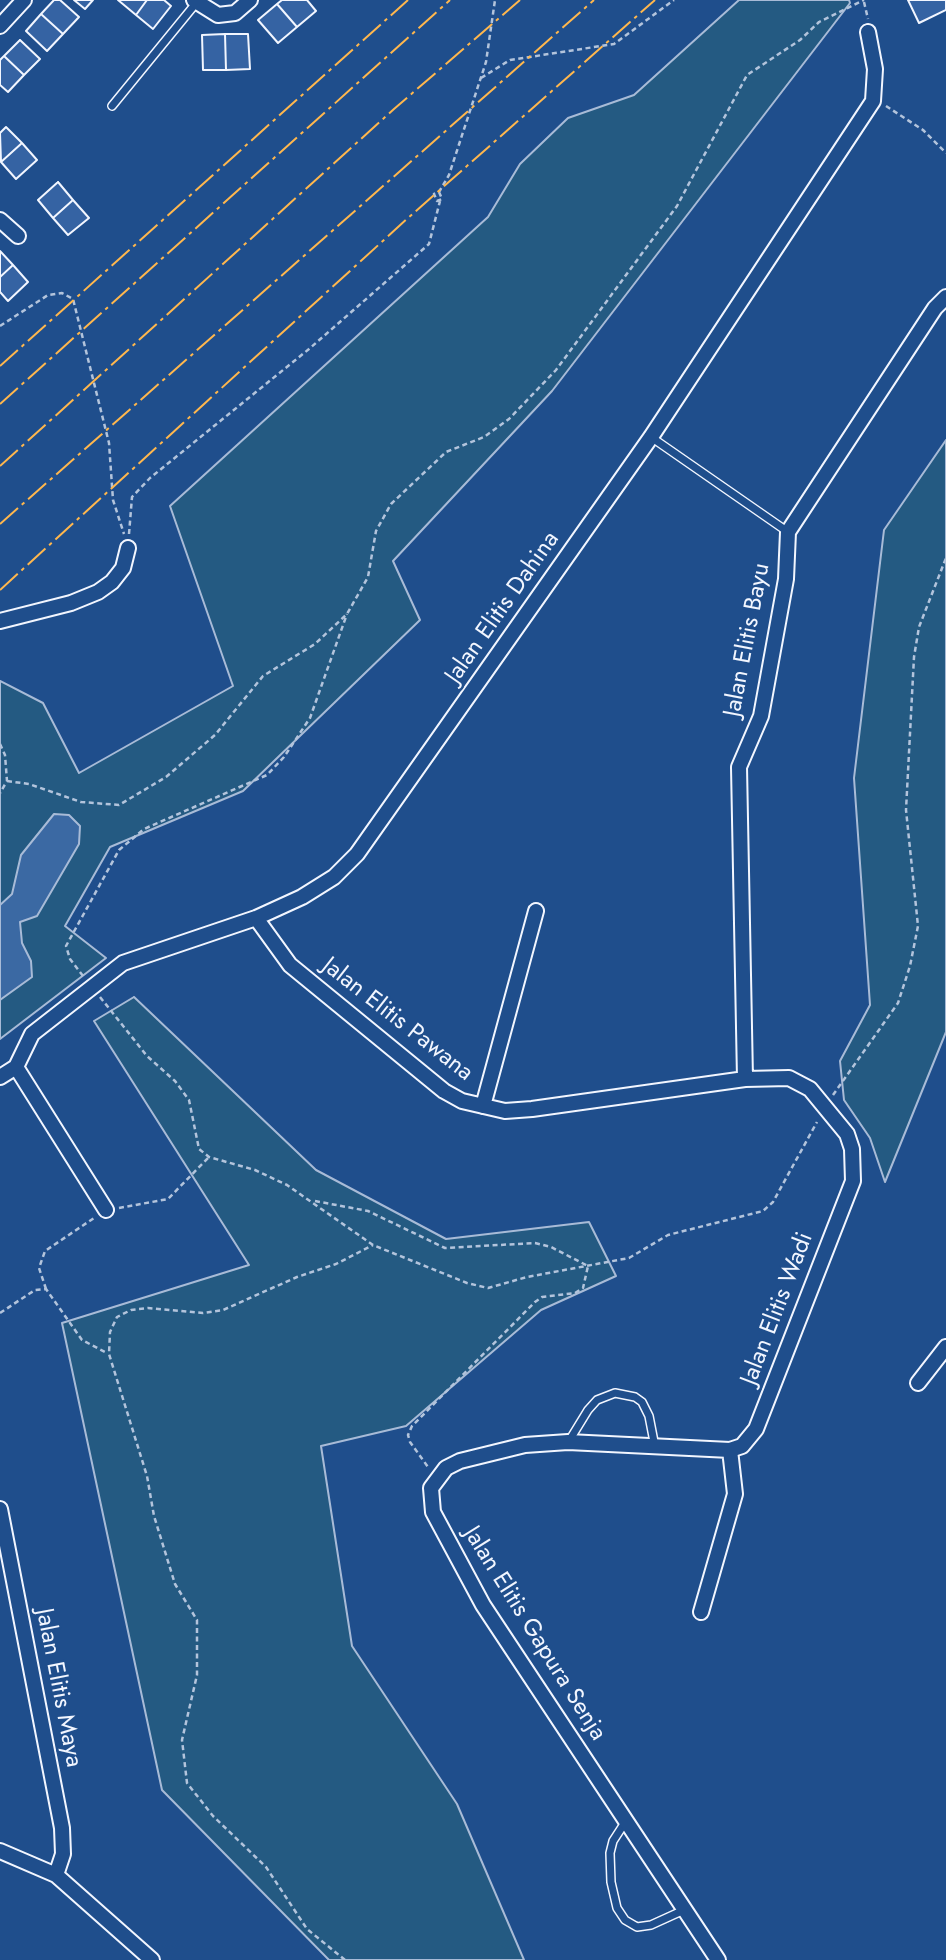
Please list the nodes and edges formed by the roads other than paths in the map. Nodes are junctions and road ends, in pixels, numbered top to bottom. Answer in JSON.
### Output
{"nodes":[{"id":1,"x":24,"y":0,"type":"edge"},
{"id":2,"x":250,"y":0,"type":"edge"},
{"id":3,"x":196,"y":1,"type":"edge"},
{"id":4,"x":0,"y":26,"type":"edge"},
{"id":5,"x":868,"y":32,"type":"dead end"},
{"id":6,"x":112,"y":106,"type":"dead end"},
{"id":7,"x":0,"y":220,"type":"edge"},
{"id":8,"x":18,"y":236,"type":"dead end"},
{"id":9,"x":946,"y":297,"type":"edge"},
{"id":10,"x":651,"y":437,"type":"junction"},
{"id":11,"x":788,"y":532,"type":"junction"},
{"id":12,"x":128,"y":548,"type":"road end"},
{"id":13,"x":0,"y":621,"type":"edge"},
{"id":14,"x":536,"y":911,"type":"dead end"},
{"id":15,"x":256,"y":918,"type":"junction"},
{"id":16,"x":16,"y":1067,"type":"junction"},
{"id":17,"x":0,"y":1077,"type":"edge"},
{"id":18,"x":745,"y":1079,"type":"junction"},
{"id":19,"x":483,"y":1107,"type":"junction"},
{"id":20,"x":106,"y":1210,"type":"road end"},
{"id":21,"x":946,"y":1346,"type":"edge"},
{"id":22,"x":918,"y":1382,"type":"dead end"},
{"id":23,"x":568,"y":1442,"type":"junction"},
{"id":24,"x":656,"y":1448,"type":"junction"},
{"id":25,"x":730,"y":1450,"type":"junction"},
{"id":26,"x":0,"y":1509,"type":"edge"},
{"id":27,"x":701,"y":1612,"type":"dead end"},
{"id":28,"x":626,"y":1820,"type":"junction"},
{"id":29,"x":0,"y":1851,"type":"edge"},
{"id":30,"x":56,"y":1875,"type":"junction"},
{"id":31,"x":684,"y":1910,"type":"junction"},
{"id":32,"x":152,"y":1960,"type":"edge"},
{"id":33,"x":718,"y":1960,"type":"edge"}],
"edges":[{"from":1,"to":4,"type":"street"},
{"from":2,"to":3,"type":"street"},
{"from":3,"to":6,"type":"lane"},
{"from":5,"to":10,"type":"street","name":"Jalan Elitis Dahina"},
{"from":7,"to":8,"type":"street"},
{"from":9,"to":11,"type":"street","name":"Jalan Elitis Bayu"},
{"from":10,"to":11,"type":"lane"},
{"from":10,"to":15,"type":"street","name":"Jalan Elitis Dahina"},
{"from":11,"to":18,"type":"street","name":"Jalan Elitis Bayu"},
{"from":12,"to":13,"type":"street"},
{"from":14,"to":19,"type":"street"},
{"from":15,"to":16,"type":"street","name":"Jalan Elitis Dahina"},
{"from":15,"to":19,"type":"street","name":"Jalan Elitis Pawana"},
{"from":16,"to":17,"type":"street"},
{"from":16,"to":20,"type":"street"},
{"from":18,"to":19,"type":"street","name":"Jalan Elitis Pawana"},
{"from":18,"to":25,"type":"street","name":"Jalan Elitis Wadi"},
{"from":21,"to":22,"type":"street"},
{"from":23,"to":24,"type":"street"},
{"from":23,"to":24,"type":"lane"},
{"from":23,"to":28,"type":"street","name":"Jalan Elitis Gapura Senja"},
{"from":24,"to":25,"type":"street"},
{"from":25,"to":27,"type":"street"},
{"from":26,"to":30,"type":"street","name":"Jalan Elitis Maya"},
{"from":28,"to":31,"type":"street","name":"Jalan Elitis Gapura Senja"},
{"from":28,"to":31,"type":"lane"},
{"from":29,"to":30,"type":"street"},
{"from":30,"to":32,"type":"street"},
{"from":31,"to":33,"type":"street","name":"Jalan Elitis Gapura Senja"}]}
